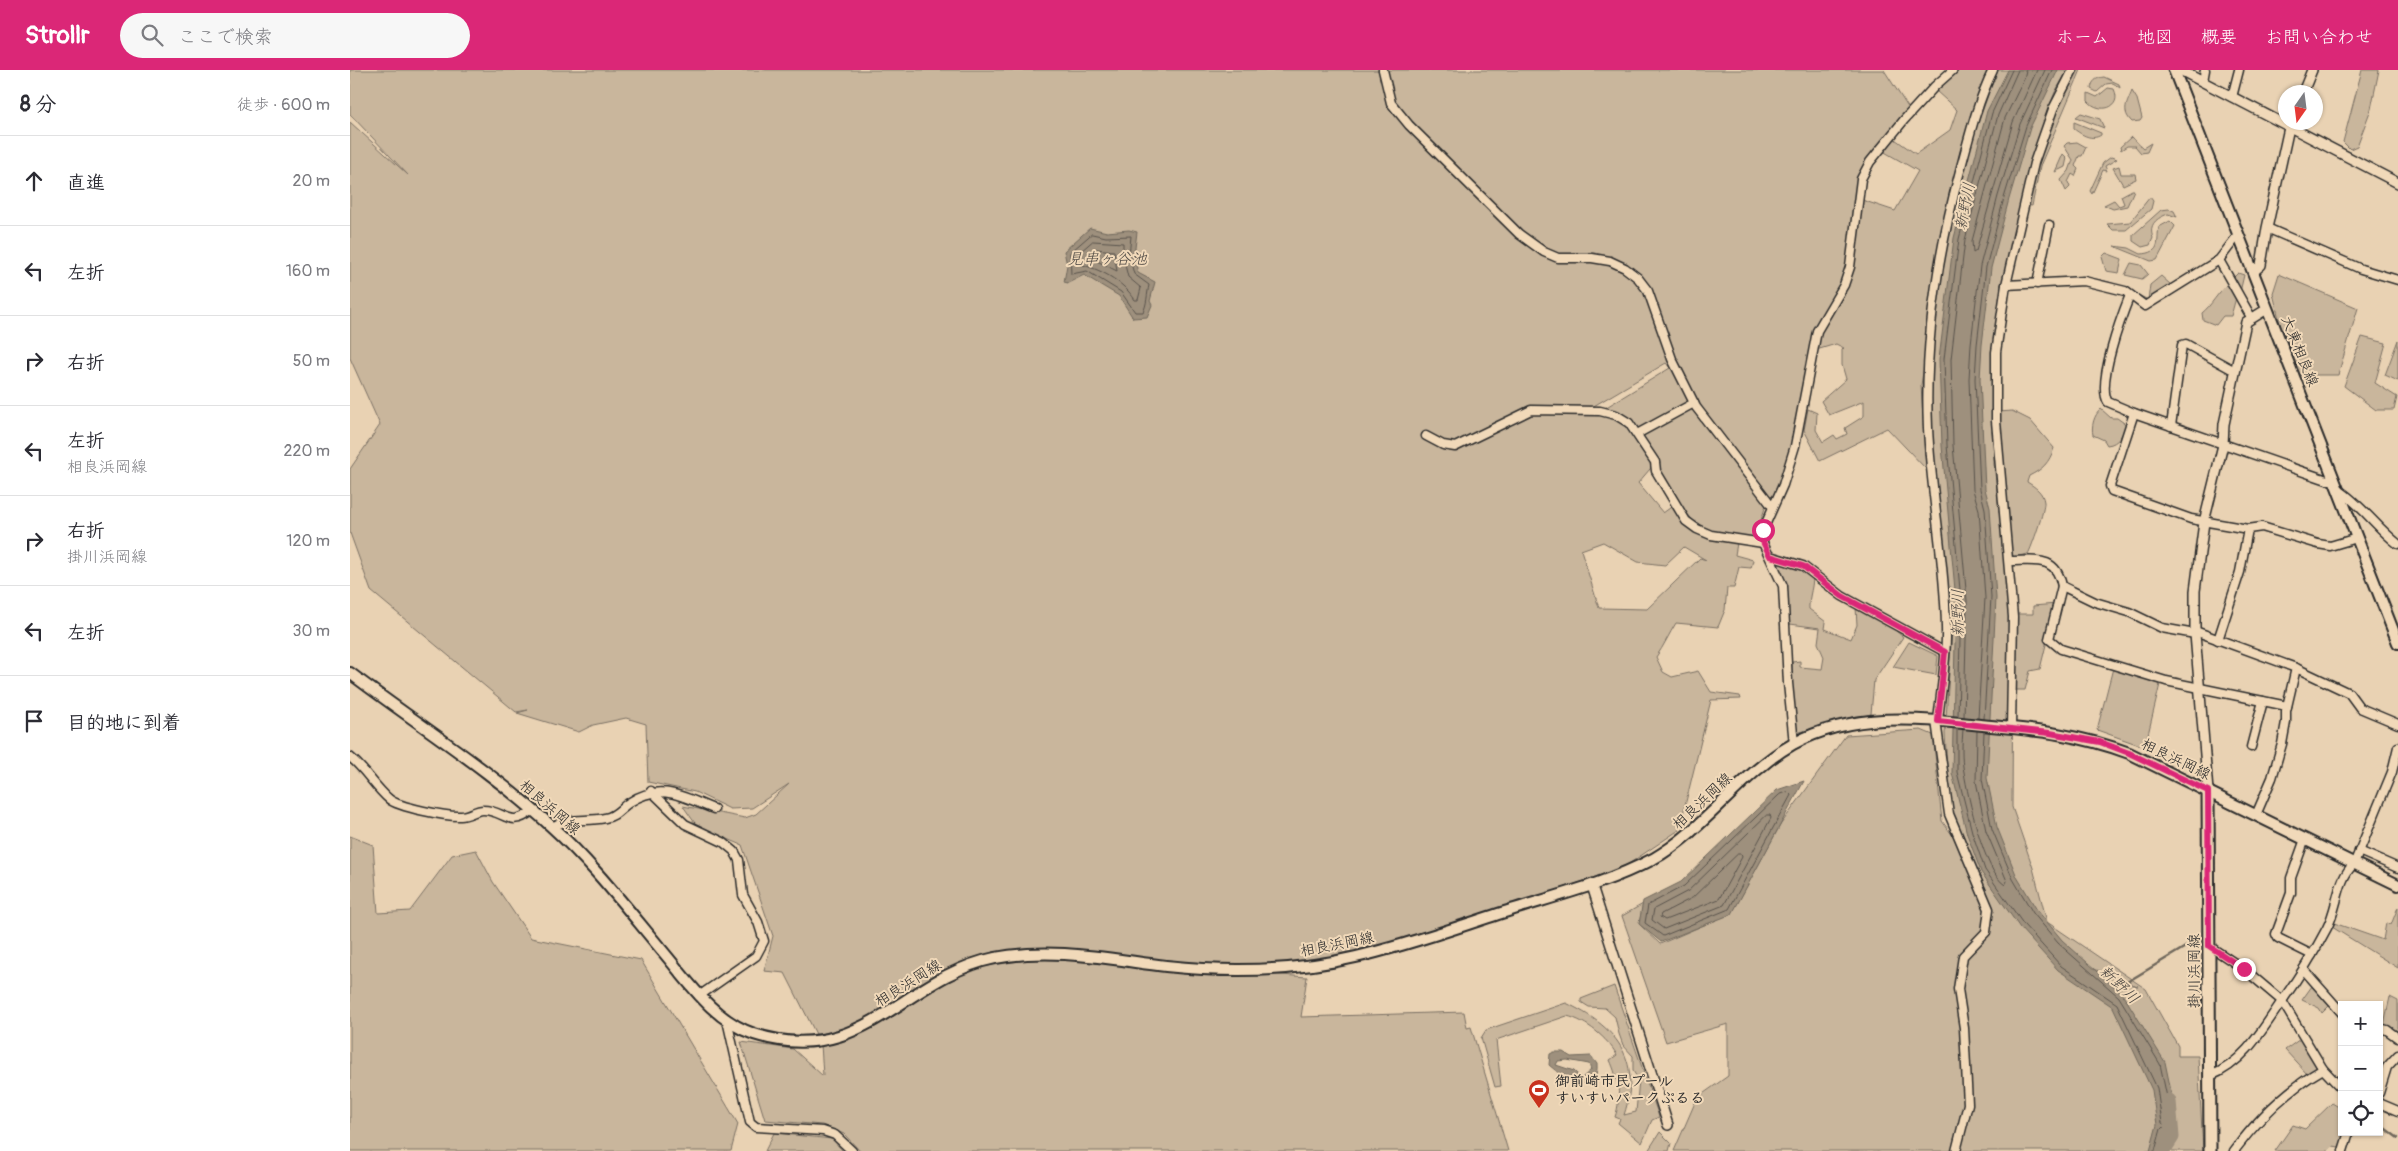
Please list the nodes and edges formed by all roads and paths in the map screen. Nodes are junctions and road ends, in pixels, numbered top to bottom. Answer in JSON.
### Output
{"nodes":[{"id":1,"x":1382,"y":70,"type":"edge"},
{"id":2,"x":1953,"y":70,"type":"edge"},
{"id":3,"x":1993,"y":70,"type":"edge"},
{"id":4,"x":2073,"y":70,"type":"edge"},
{"id":5,"x":2174,"y":70,"type":"edge"},
{"id":6,"x":2180,"y":70,"type":"edge"},
{"id":7,"x":2206,"y":70,"type":"edge"},
{"id":8,"x":2239,"y":70,"type":"edge"},
{"id":9,"x":2312,"y":70,"type":"edge"},
{"id":10,"x":2203,"y":81,"type":"junction"},
{"id":11,"x":2306,"y":85,"type":"edge"},
{"id":12,"x":2232,"y":97,"type":"junction"},
{"id":13,"x":2278,"y":118,"type":"edge"},
{"id":14,"x":2289,"y":130,"type":"edge"},
{"id":15,"x":2301,"y":130,"type":"edge"},
{"id":16,"x":2398,"y":183,"type":"edge"},
{"id":17,"x":2049,"y":225,"type":"dead end"},
{"id":18,"x":2267,"y":228,"type":"junction"},
{"id":19,"x":2238,"y":235,"type":"junction"},
{"id":20,"x":2219,"y":260,"type":"junction"},
{"id":21,"x":2252,"y":272,"type":"junction"},
{"id":22,"x":2398,"y":280,"type":"edge"},
{"id":23,"x":2037,"y":284,"type":"junction"},
{"id":24,"x":2006,"y":285,"type":"junction"},
{"id":25,"x":2130,"y":295,"type":"junction"},
{"id":26,"x":2267,"y":309,"type":"junction"},
{"id":27,"x":2251,"y":317,"type":"junction"},
{"id":28,"x":2235,"y":371,"type":"junction"},
{"id":29,"x":1694,"y":403,"type":"junction"},
{"id":30,"x":2134,"y":413,"type":"junction"},
{"id":31,"x":2171,"y":426,"type":"junction"},
{"id":32,"x":1637,"y":434,"type":"junction"},
{"id":33,"x":1426,"y":436,"type":"dead end"},
{"id":34,"x":2223,"y":445,"type":"junction"},
{"id":35,"x":2335,"y":480,"type":"junction"},
{"id":36,"x":2339,"y":490,"type":"junction"},
{"id":37,"x":1772,"y":506,"type":"junction"},
{"id":38,"x":2204,"y":522,"type":"junction"},
{"id":39,"x":2248,"y":529,"type":"junction"},
{"id":40,"x":2357,"y":538,"type":"junction"},
{"id":41,"x":1763,"y":542,"type":"junction"},
{"id":42,"x":2398,"y":544,"type":"edge"},
{"id":43,"x":1770,"y":556,"type":"junction"},
{"id":44,"x":2010,"y":561,"type":"junction"},
{"id":45,"x":2062,"y":586,"type":"junction"},
{"id":46,"x":2195,"y":633,"type":"junction"},
{"id":47,"x":2218,"y":640,"type":"junction"},
{"id":48,"x":2398,"y":643,"type":"edge"},
{"id":49,"x":1945,"y":652,"type":"junction"},
{"id":50,"x":2296,"y":668,"type":"junction"},
{"id":51,"x":350,"y":674,"type":"edge"},
{"id":52,"x":2200,"y":690,"type":"junction"},
{"id":53,"x":2263,"y":701,"type":"junction"},
{"id":54,"x":2287,"y":706,"type":"junction"},
{"id":55,"x":1939,"y":721,"type":"junction"},
{"id":56,"x":2398,"y":724,"type":"edge"},
{"id":57,"x":2008,"y":728,"type":"junction"},
{"id":58,"x":1794,"y":744,"type":"junction"},
{"id":59,"x":2251,"y":747,"type":"dead end"},
{"id":60,"x":2398,"y":747,"type":"edge"},
{"id":61,"x":350,"y":757,"type":"edge"},
{"id":62,"x":651,"y":791,"type":"junction"},
{"id":63,"x":2208,"y":791,"type":"junction"},
{"id":64,"x":714,"y":809,"type":"dead end"},
{"id":65,"x":533,"y":810,"type":"junction"},
{"id":66,"x":2256,"y":815,"type":"junction"},
{"id":67,"x":552,"y":827,"type":"junction"},
{"id":68,"x":2305,"y":839,"type":"junction"},
{"id":69,"x":2360,"y":851,"type":"junction"},
{"id":70,"x":2354,"y":864,"type":"junction"},
{"id":71,"x":2398,"y":868,"type":"edge"},
{"id":72,"x":2398,"y":885,"type":"edge"},
{"id":73,"x":1592,"y":886,"type":"junction"},
{"id":74,"x":2209,"y":946,"type":"junction"},
{"id":75,"x":2312,"y":955,"type":"junction"},
{"id":76,"x":2304,"y":970,"type":"junction"},
{"id":77,"x":699,"y":996,"type":"junction"},
{"id":78,"x":2282,"y":1001,"type":"junction"},
{"id":79,"x":2338,"y":1008,"type":"edge"},
{"id":80,"x":727,"y":1020,"type":"junction"},
{"id":81,"x":2383,"y":1029,"type":"edge"},
{"id":82,"x":2398,"y":1038,"type":"edge"},
{"id":83,"x":2398,"y":1055,"type":"edge"},
{"id":84,"x":2323,"y":1068,"type":"junction"},
{"id":85,"x":2210,"y":1076,"type":"junction"},
{"id":86,"x":2338,"y":1085,"type":"edge"},
{"id":87,"x":2380,"y":1091,"type":"edge"},
{"id":88,"x":2383,"y":1105,"type":"edge"},
{"id":89,"x":2398,"y":1112,"type":"edge"},
{"id":90,"x":1668,"y":1125,"type":"dead end"},
{"id":91,"x":2348,"y":1136,"type":"edge"},
{"id":92,"x":852,"y":1151,"type":"edge"},
{"id":93,"x":1956,"y":1151,"type":"edge"},
{"id":94,"x":2210,"y":1151,"type":"edge"},
{"id":95,"x":2234,"y":1151,"type":"edge"},
{"id":96,"x":2343,"y":1151,"type":"edge"}],
"edges":[{"from":1,"to":29,"type":"street"},
{"from":2,"to":37,"type":"street"},
{"from":3,"to":49,"type":"street"},
{"from":4,"to":24,"type":"street"},
{"from":5,"to":19,"type":"main road","name":"大東相良線"},
{"from":6,"to":10,"type":"street"},
{"from":7,"to":10,"type":"street"},
{"from":8,"to":12,"type":"street"},
{"from":9,"to":11,"type":"street"},
{"from":10,"to":12,"type":"street"},
{"from":12,"to":13,"type":"street"},
{"from":14,"to":18,"type":"street"},
{"from":15,"to":16,"type":"street"},
{"from":17,"to":23,"type":"street"},
{"from":18,"to":21,"type":"street"},
{"from":18,"to":22,"type":"street"},
{"from":19,"to":20,"type":"street"},
{"from":19,"to":21,"type":"main road","name":"大東相良線"},
{"from":20,"to":25,"type":"street"},
{"from":20,"to":27,"type":"street"},
{"from":21,"to":26,"type":"main road","name":"大東相良線"},
{"from":23,"to":24,"type":"street"},
{"from":23,"to":25,"type":"street"},
{"from":24,"to":44,"type":"street"},
{"from":25,"to":30,"type":"street"},
{"from":26,"to":27,"type":"street"},
{"from":26,"to":35,"type":"main road","name":"大東相良線"},
{"from":27,"to":28,"type":"street"},
{"from":28,"to":31,"type":"street"},
{"from":28,"to":34,"type":"street"},
{"from":29,"to":32,"type":"street"},
{"from":29,"to":37,"type":"street"},
{"from":30,"to":31,"type":"street"},
{"from":30,"to":38,"type":"street"},
{"from":31,"to":34,"type":"street"},
{"from":32,"to":33,"type":"street"},
{"from":32,"to":41,"type":"street"},
{"from":34,"to":35,"type":"street"},
{"from":34,"to":38,"type":"street"},
{"from":35,"to":36,"type":"main road","name":"大東相良線"},
{"from":36,"to":40,"type":"main road","name":"大東相良線"},
{"from":36,"to":42,"type":"street"},
{"from":37,"to":41,"type":"street"},
{"from":38,"to":39,"type":"street"},
{"from":38,"to":46,"type":"street"},
{"from":39,"to":40,"type":"street"},
{"from":39,"to":47,"type":"street"},
{"from":40,"to":48,"type":"main road","name":"大東相良線"},
{"from":41,"to":43,"type":"street"},
{"from":43,"to":49,"type":"street"},
{"from":43,"to":58,"type":"street"},
{"from":44,"to":45,"type":"street"},
{"from":44,"to":57,"type":"street"},
{"from":45,"to":46,"type":"street"},
{"from":45,"to":52,"type":"street"},
{"from":46,"to":47,"type":"street"},
{"from":46,"to":52,"type":"street"},
{"from":47,"to":50,"type":"street"},
{"from":49,"to":55,"type":"street"},
{"from":50,"to":54,"type":"street"},
{"from":50,"to":56,"type":"street"},
{"from":51,"to":65,"type":"main road","name":"相良浜岡線"},
{"from":52,"to":53,"type":"street"},
{"from":52,"to":63,"type":"street"},
{"from":53,"to":54,"type":"street"},
{"from":53,"to":59,"type":"street"},
{"from":54,"to":66,"type":"street"},
{"from":55,"to":57,"type":"main road","name":"相良浜岡線"},
{"from":55,"to":58,"type":"main road","name":"相良浜岡線"},
{"from":55,"to":93,"type":"street"},
{"from":57,"to":63,"type":"main road","name":"相良浜岡線"},
{"from":58,"to":73,"type":"main road","name":"相良浜岡線"},
{"from":60,"to":69,"type":"street"},
{"from":61,"to":65,"type":"street"},
{"from":62,"to":64,"type":"street"},
{"from":62,"to":67,"type":"street"},
{"from":62,"to":77,"type":"street"},
{"from":63,"to":66,"type":"main road","name":"相良浜岡線"},
{"from":63,"to":74,"type":"main road","name":"掛川浜岡線"},
{"from":65,"to":67,"type":"main road","name":"相良浜岡線"},
{"from":66,"to":68,"type":"main road","name":"相良浜岡線"},
{"from":67,"to":77,"type":"main road","name":"相良浜岡線"},
{"from":68,"to":70,"type":"main road","name":"相良浜岡線"},
{"from":68,"to":75,"type":"street"},
{"from":69,"to":70,"type":"street"},
{"from":69,"to":71,"type":"street"},
{"from":70,"to":72,"type":"main road","name":"相良浜岡線"},
{"from":70,"to":75,"type":"street"},
{"from":73,"to":80,"type":"main road","name":"相良浜岡線"},
{"from":73,"to":90,"type":"street"},
{"from":74,"to":78,"type":"street"},
{"from":74,"to":85,"type":"main road","name":"掛川浜岡線"},
{"from":75,"to":76,"type":"street"},
{"from":76,"to":78,"type":"street"},
{"from":76,"to":79,"type":"street"},
{"from":77,"to":80,"type":"main road","name":"相良浜岡線"},
{"from":78,"to":84,"type":"street"},
{"from":78,"to":85,"type":"street"},
{"from":80,"to":92,"type":"street"},
{"from":81,"to":82,"type":"street"},
{"from":83,"to":87,"type":"street"},
{"from":84,"to":86,"type":"street"},
{"from":84,"to":95,"type":"street"},
{"from":85,"to":94,"type":"main road","name":"掛川浜岡線"},
{"from":88,"to":89,"type":"street"},
{"from":91,"to":96,"type":"street"}]}
